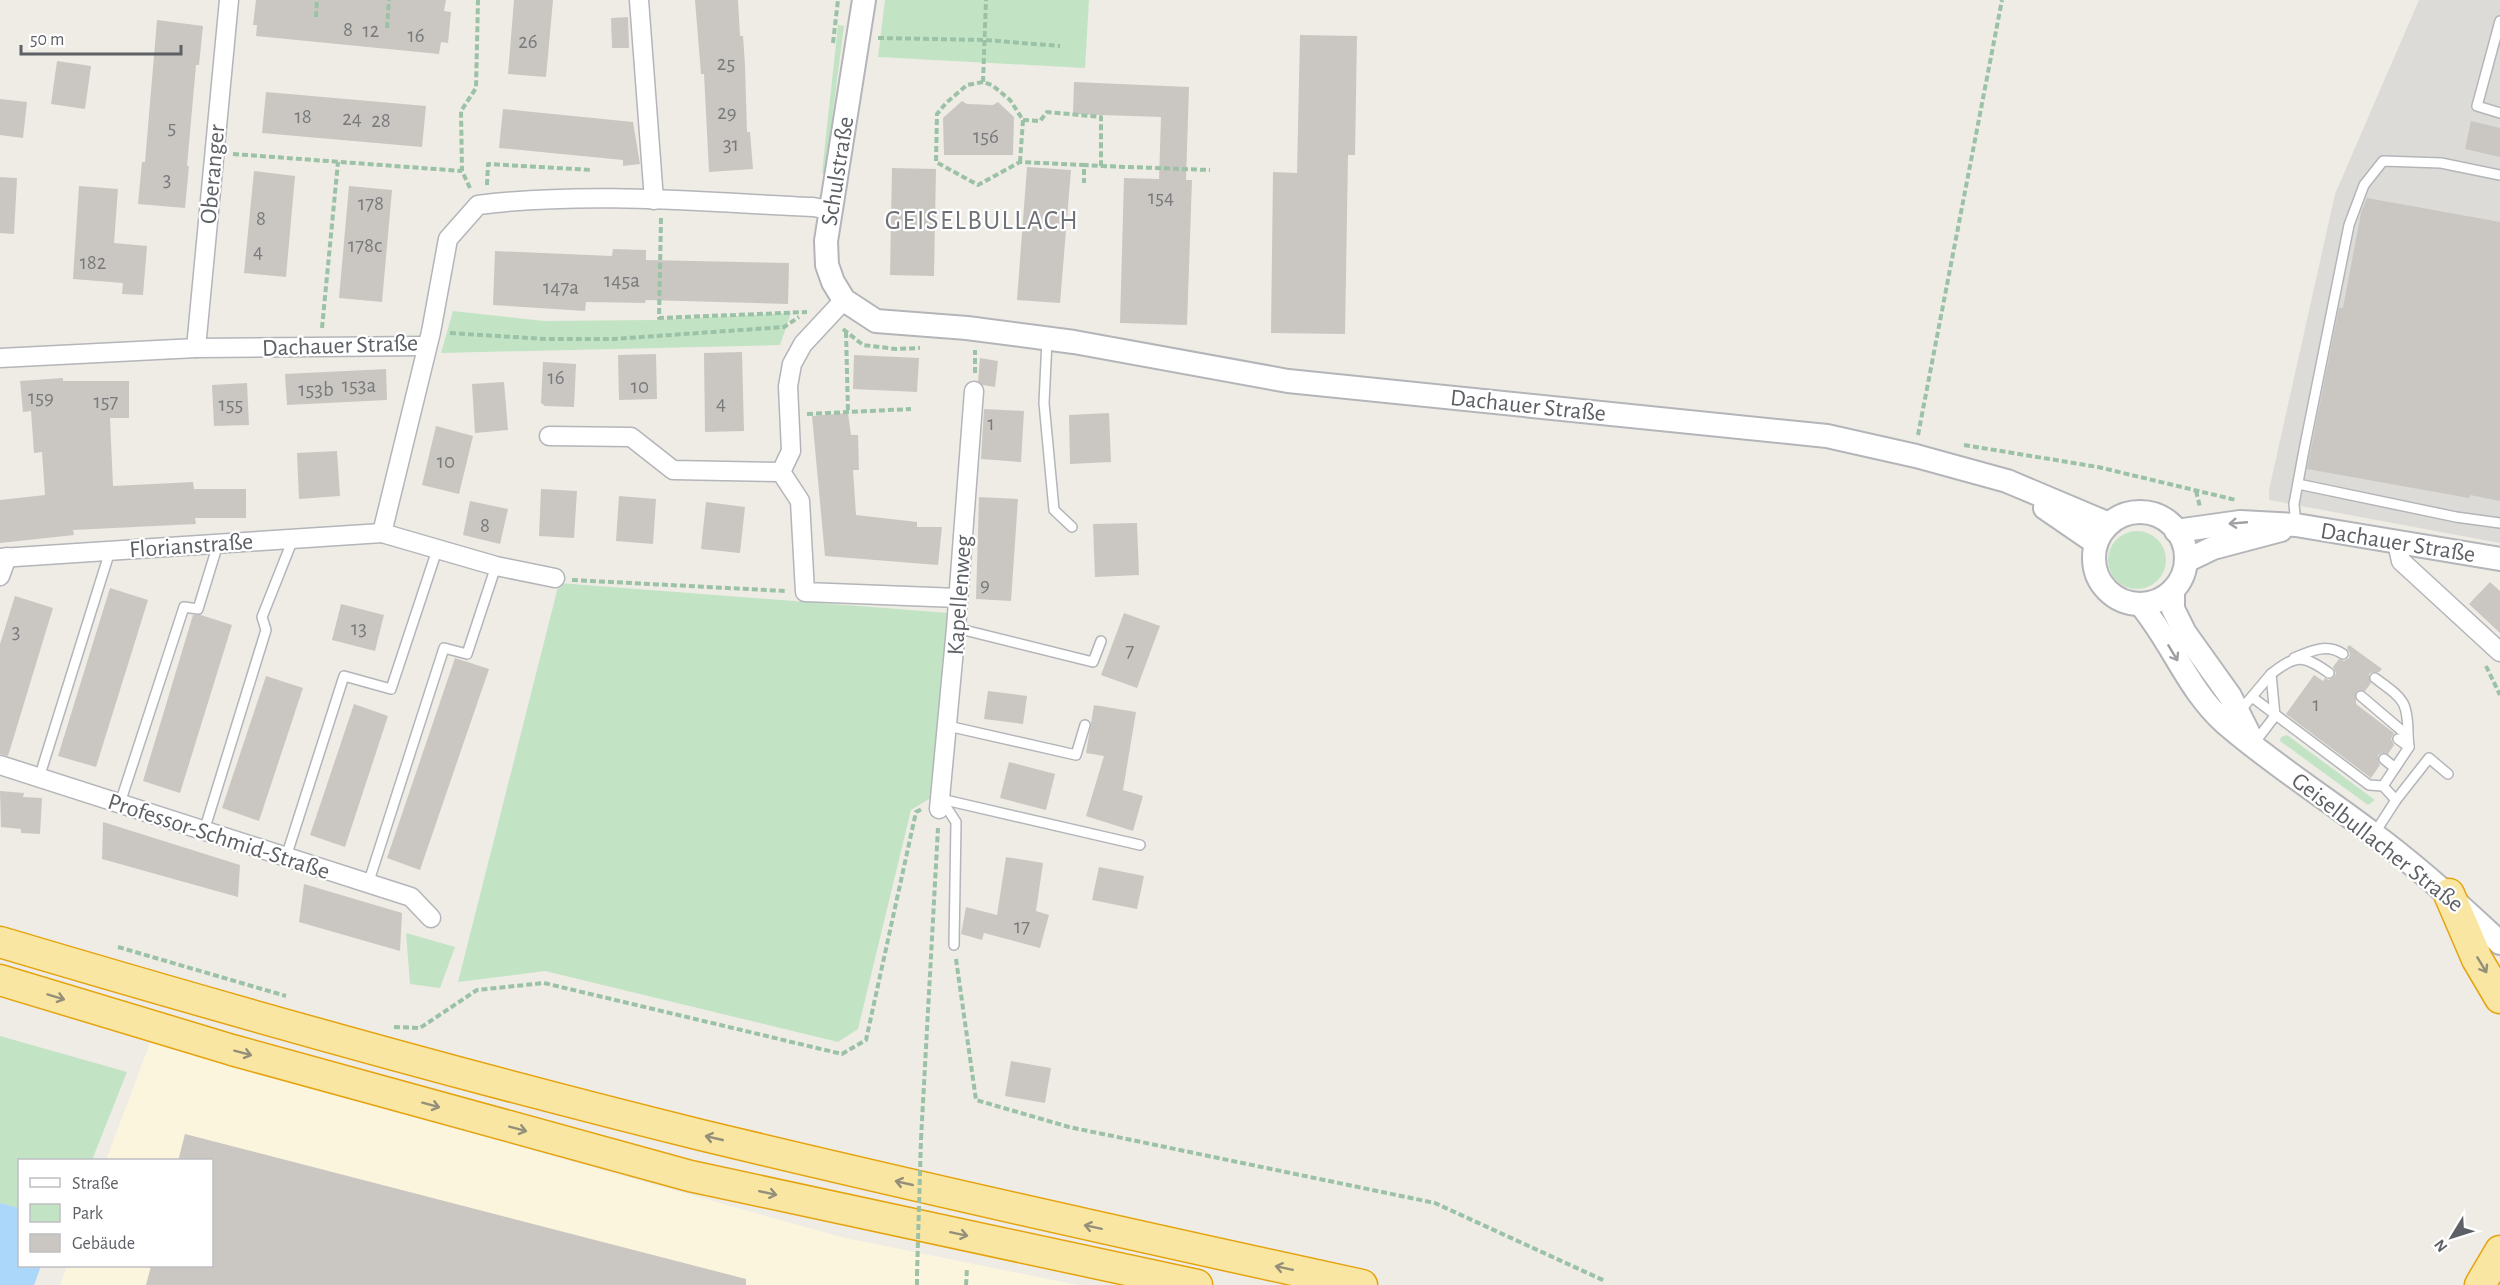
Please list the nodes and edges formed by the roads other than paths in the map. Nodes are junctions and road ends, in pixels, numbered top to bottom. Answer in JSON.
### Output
{"nodes":[{"id":1,"x":229,"y":0,"type":"edge"},
{"id":2,"x":639,"y":0,"type":"edge"},
{"id":3,"x":864,"y":0,"type":"edge"},
{"id":4,"x":2500,"y":21,"type":"edge"},
{"id":5,"x":2500,"y":113,"type":"edge"},
{"id":6,"x":2500,"y":174,"type":"edge"},
{"id":7,"x":658,"y":200,"type":"junction"},
{"id":8,"x":831,"y":210,"type":"junction"},
{"id":9,"x":844,"y":300,"type":"junction"},
{"id":10,"x":876,"y":321,"type":"joint"},
{"id":11,"x":1047,"y":338,"type":"junction"},
{"id":12,"x":429,"y":339,"type":"junction"},
{"id":13,"x":196,"y":348,"type":"junction"},
{"id":14,"x":0,"y":358,"type":"edge"},
{"id":15,"x":974,"y":391,"type":"road end"},
{"id":16,"x":549,"y":436,"type":"dead end"},
{"id":17,"x":781,"y":472,"type":"junction"},
{"id":18,"x":2007,"y":481,"type":"junction"},
{"id":19,"x":2298,"y":484,"type":"junction"},
{"id":20,"x":2500,"y":522,"type":"edge"},
{"id":21,"x":2109,"y":524,"type":"junction"},
{"id":22,"x":2296,"y":525,"type":"junction"},
{"id":23,"x":1071,"y":527,"type":"dead end"},
{"id":24,"x":2176,"y":531,"type":"junction"},
{"id":25,"x":382,"y":533,"type":"junction"},
{"id":26,"x":293,"y":539,"type":"junction"},
{"id":27,"x":2096,"y":543,"type":"junction"},
{"id":28,"x":2397,"y":543,"type":"junction"},
{"id":29,"x":218,"y":544,"type":"junction"},
{"id":30,"x":438,"y":547,"type":"junction"},
{"id":31,"x":110,"y":551,"type":"junction"},
{"id":32,"x":3,"y":558,"type":"edge"},
{"id":33,"x":2500,"y":559,"type":"edge"},
{"id":34,"x":2186,"y":561,"type":"junction"},
{"id":35,"x":496,"y":566,"type":"junction"},
{"id":36,"x":0,"y":576,"type":"edge"},
{"id":37,"x":555,"y":578,"type":"road end"},
{"id":38,"x":2173,"y":590,"type":"junction"},
{"id":39,"x":958,"y":598,"type":"junction"},
{"id":40,"x":2140,"y":604,"type":"junction"},
{"id":41,"x":957,"y":628,"type":"junction"},
{"id":42,"x":1101,"y":641,"type":"dead end"},
{"id":43,"x":2500,"y":652,"type":"edge"},
{"id":44,"x":2343,"y":654,"type":"dead end"},
{"id":45,"x":2290,"y":660,"type":"junction"},
{"id":46,"x":2329,"y":673,"type":"dead end"},
{"id":47,"x":2271,"y":674,"type":"junction"},
{"id":48,"x":2375,"y":678,"type":"dead end"},
{"id":49,"x":2361,"y":696,"type":"dead end"},
{"id":50,"x":2246,"y":704,"type":"junction"},
{"id":51,"x":2275,"y":716,"type":"junction"},
{"id":52,"x":1085,"y":725,"type":"dead end"},
{"id":53,"x":948,"y":726,"type":"junction"},
{"id":54,"x":2408,"y":736,"type":"junction"},
{"id":55,"x":2398,"y":739,"type":"dead end"},
{"id":56,"x":2253,"y":744,"type":"junction"},
{"id":57,"x":2409,"y":747,"type":"junction"},
{"id":58,"x":2384,"y":759,"type":"dead end"},
{"id":59,"x":0,"y":765,"type":"edge"},
{"id":60,"x":2395,"y":768,"type":"junction"},
{"id":61,"x":2448,"y":774,"type":"dead end"},
{"id":62,"x":39,"y":778,"type":"junction"},
{"id":63,"x":2382,"y":786,"type":"junction"},
{"id":64,"x":2396,"y":800,"type":"junction"},
{"id":65,"x":120,"y":803,"type":"junction"},
{"id":66,"x":940,"y":804,"type":"junction"},
{"id":67,"x":204,"y":831,"type":"junction"},
{"id":68,"x":2374,"y":834,"type":"junction"},
{"id":69,"x":1140,"y":846,"type":"dead end"},
{"id":70,"x":286,"y":857,"type":"junction"},
{"id":71,"x":368,"y":884,"type":"junction"},
{"id":72,"x":2449,"y":894,"type":"junction"},
{"id":73,"x":431,"y":918,"type":"dead end"},
{"id":74,"x":0,"y":942,"type":"edge"},
{"id":75,"x":2500,"y":943,"type":"edge"},
{"id":76,"x":954,"y":945,"type":"road end"},
{"id":77,"x":0,"y":980,"type":"edge"},
{"id":78,"x":2500,"y":998,"type":"edge"},
{"id":79,"x":2500,"y":1251,"type":"edge"},
{"id":80,"x":1197,"y":1285,"type":"edge"},
{"id":81,"x":1362,"y":1285,"type":"edge"},
{"id":82,"x":2481,"y":1285,"type":"edge"}],
"edges":[{"from":1,"to":13,"type":"street","name":"Oberanger"},
{"from":2,"to":7,"type":"street"},
{"from":3,"to":8,"type":"street","name":"Schulstraße"},
{"from":4,"to":5,"type":"lane"},
{"from":6,"to":19,"type":"lane"},
{"from":7,"to":8,"type":"street"},
{"from":7,"to":12,"type":"street","name":"Dachauer Straße"},
{"from":8,"to":9,"type":"street","name":"Schulstraße"},
{"from":9,"to":10,"type":"street","name":"Schulstraße"},
{"from":9,"to":17,"type":"street"},
{"from":10,"to":11,"type":"street","name":"Dachauer Straße"},
{"from":11,"to":18,"type":"street","name":"Dachauer Straße"},
{"from":11,"to":23,"type":"lane"},
{"from":12,"to":13,"type":"street","name":"Dachauer Straße"},
{"from":12,"to":25,"type":"street"},
{"from":13,"to":14,"type":"street","name":"Dachauer Straße"},
{"from":15,"to":39,"type":"street","name":"Kapellenweg"},
{"from":16,"to":17,"type":"street"},
{"from":17,"to":39,"type":"street"},
{"from":18,"to":21,"type":"street","name":"Dachauer Straße"},
{"from":18,"to":27,"type":"street","name":"Dachauer Straße"},
{"from":19,"to":20,"type":"lane"},
{"from":19,"to":22,"type":"lane"},
{"from":21,"to":24,"type":"street"},
{"from":21,"to":27,"type":"street"},
{"from":22,"to":24,"type":"street","name":"Dachauer Straße","one_way":true},
{"from":22,"to":28,"type":"street","name":"Dachauer Straße"},
{"from":22,"to":34,"type":"street","name":"Dachauer Straße"},
{"from":24,"to":34,"type":"street"},
{"from":25,"to":26,"type":"street","name":"Florianstraße"},
{"from":25,"to":30,"type":"street","name":"Florianstraße"},
{"from":26,"to":29,"type":"street","name":"Florianstraße"},
{"from":26,"to":67,"type":"lane"},
{"from":27,"to":40,"type":"street"},
{"from":28,"to":33,"type":"street","name":"Dachauer Straße"},
{"from":28,"to":43,"type":"street"},
{"from":29,"to":31,"type":"street","name":"Florianstraße"},
{"from":29,"to":65,"type":"lane"},
{"from":30,"to":35,"type":"street","name":"Florianstraße"},
{"from":30,"to":70,"type":"lane"},
{"from":31,"to":32,"type":"street","name":"Florianstraße"},
{"from":31,"to":62,"type":"lane"},
{"from":32,"to":36,"type":"street"},
{"from":34,"to":38,"type":"street"},
{"from":35,"to":37,"type":"street","name":"Florianstraße"},
{"from":35,"to":71,"type":"lane"},
{"from":38,"to":40,"type":"street"},
{"from":38,"to":50,"type":"street","name":"Geiselbullacher Straße"},
{"from":39,"to":41,"type":"street","name":"Kapellenweg"},
{"from":40,"to":56,"type":"street","name":"Geiselbullacher Straße","one_way":true},
{"from":41,"to":42,"type":"lane"},
{"from":41,"to":53,"type":"street","name":"Kapellenweg"},
{"from":44,"to":45,"type":"lane"},
{"from":45,"to":46,"type":"lane"},
{"from":45,"to":47,"type":"lane"},
{"from":47,"to":50,"type":"lane"},
{"from":47,"to":51,"type":"lane"},
{"from":48,"to":54,"type":"lane"},
{"from":49,"to":54,"type":"lane"},
{"from":50,"to":51,"type":"lane"},
{"from":50,"to":56,"type":"street","name":"Geiselbullacher Straße"},
{"from":51,"to":56,"type":"lane"},
{"from":51,"to":63,"type":"lane"},
{"from":52,"to":53,"type":"lane"},
{"from":53,"to":66,"type":"street","name":"Kapellenweg"},
{"from":54,"to":57,"type":"lane"},
{"from":55,"to":57,"type":"lane"},
{"from":56,"to":68,"type":"street","name":"Geiselbullacher Straße"},
{"from":57,"to":60,"type":"lane"},
{"from":58,"to":60,"type":"lane"},
{"from":59,"to":62,"type":"street","name":"Professor-Schmid-Straße"},
{"from":60,"to":63,"type":"lane"},
{"from":61,"to":64,"type":"lane"},
{"from":62,"to":65,"type":"street","name":"Professor-Schmid-Straße"},
{"from":63,"to":64,"type":"lane"},
{"from":64,"to":68,"type":"lane"},
{"from":65,"to":67,"type":"street","name":"Professor-Schmid-Straße"},
{"from":66,"to":69,"type":"lane"},
{"from":66,"to":76,"type":"lane"},
{"from":67,"to":70,"type":"street","name":"Professor-Schmid-Straße"},
{"from":68,"to":72,"type":"street","name":"Geiselbullacher Straße"},
{"from":70,"to":71,"type":"street","name":"Professor-Schmid-Straße"},
{"from":71,"to":73,"type":"street","name":"Professor-Schmid-Straße"},
{"from":72,"to":75,"type":"street","name":"Geiselbullacher Straße"},
{"from":72,"to":78,"type":"highway","one_way":true},
{"from":81,"to":74,"type":"highway","one_way":true},
{"from":77,"to":80,"type":"highway","one_way":true},
{"from":79,"to":82,"type":"highway"}]}
